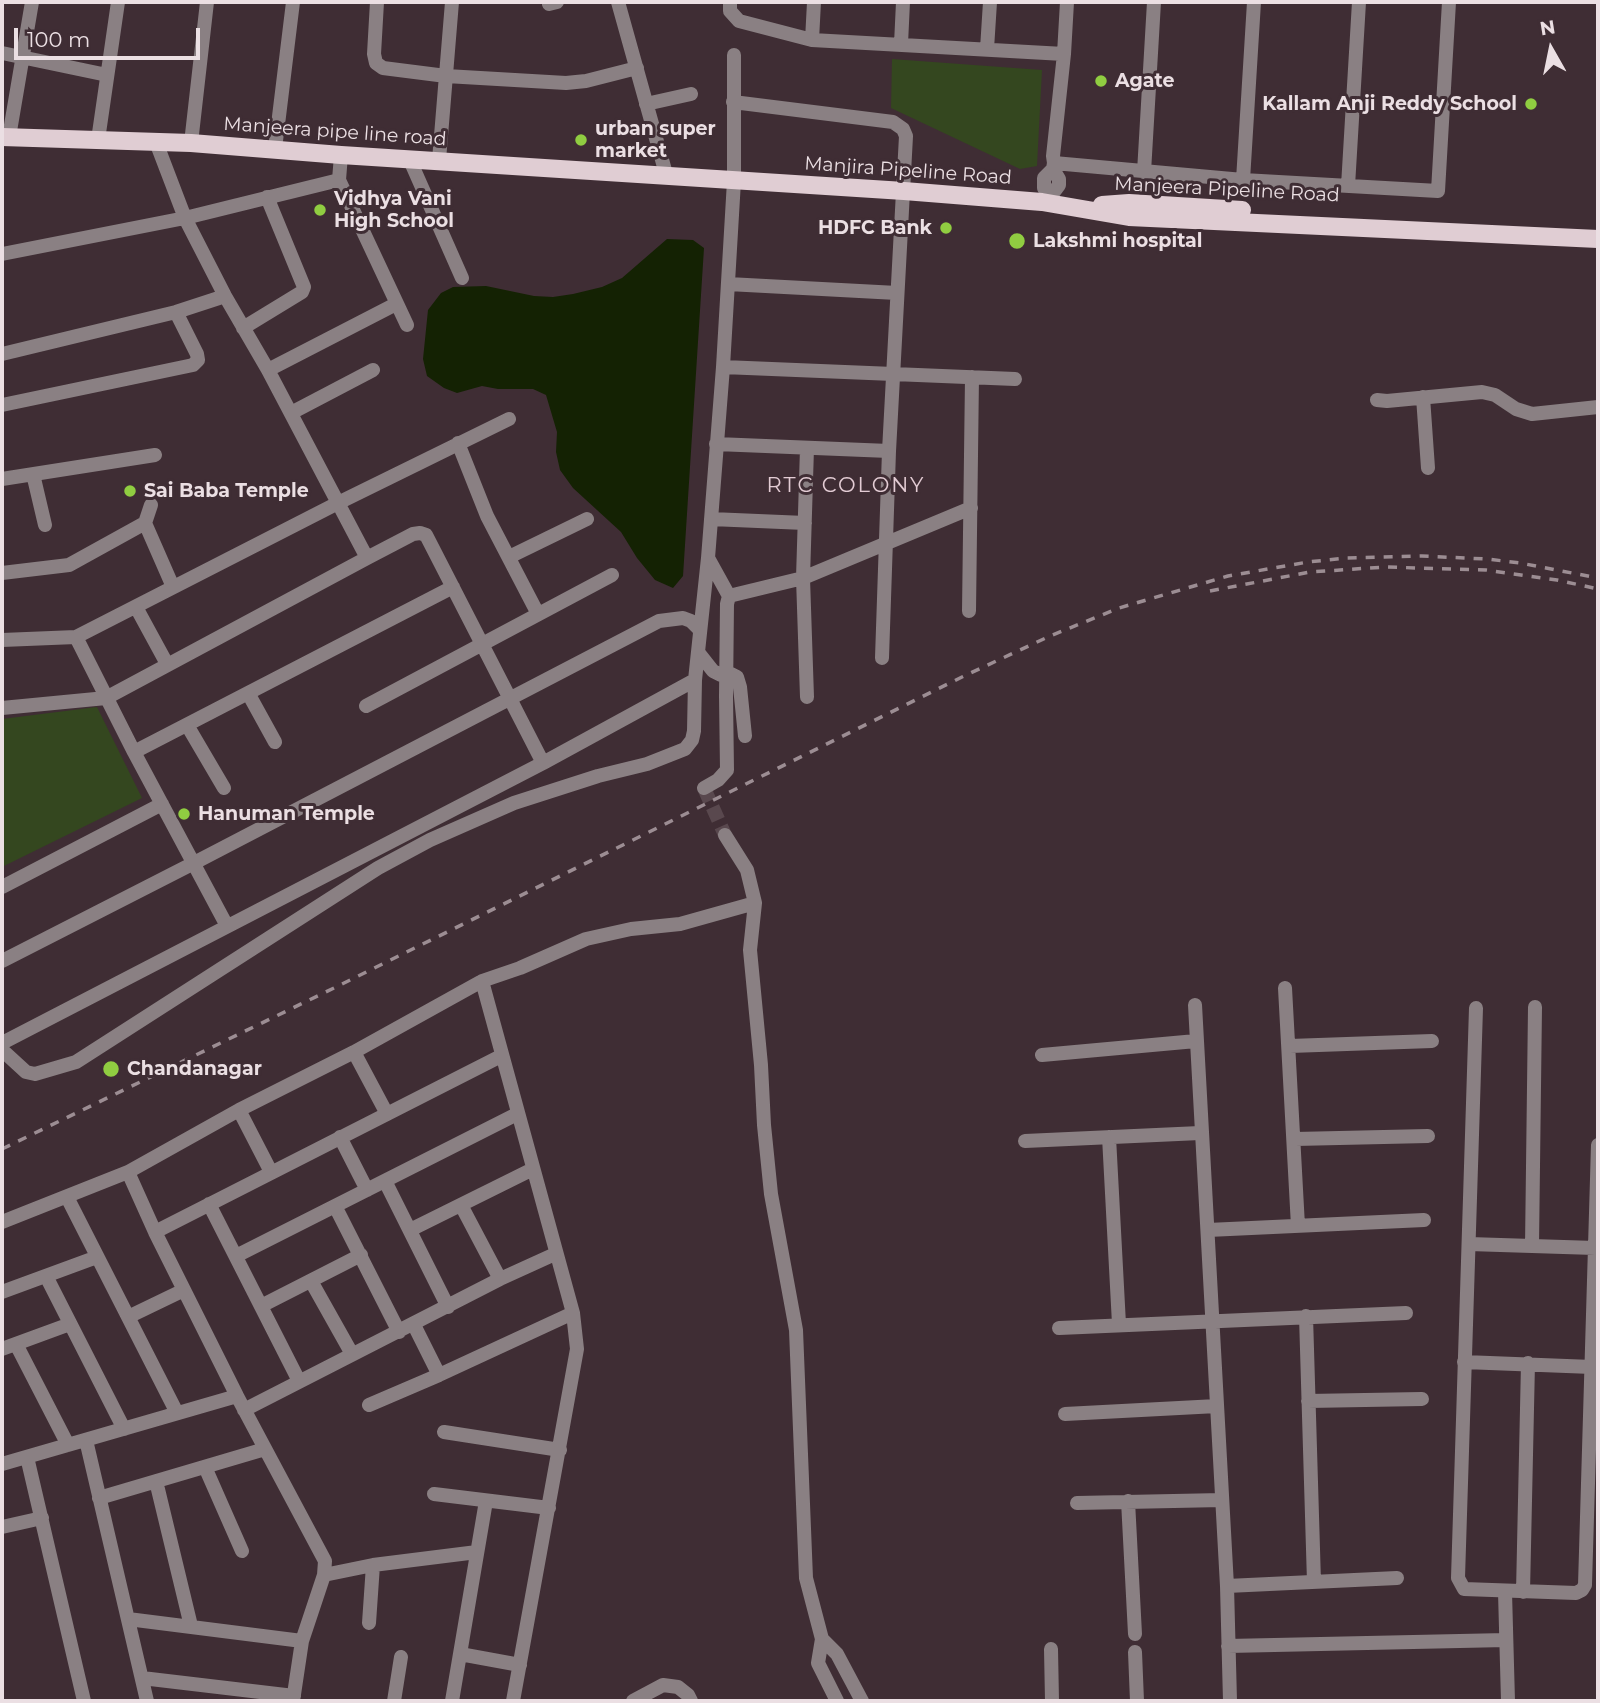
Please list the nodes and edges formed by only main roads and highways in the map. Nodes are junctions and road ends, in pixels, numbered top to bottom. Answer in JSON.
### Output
{"nodes":[{"id":1,"x":5,"y":137,"type":"edge"},
{"id":2,"x":734,"y":181,"type":"joint"},
{"id":3,"x":1080,"y":207,"type":"junction"},
{"id":4,"x":1598,"y":230,"type":"edge"},
{"id":5,"x":1598,"y":239,"type":"edge"}],
"edges":[{"from":1,"to":2,"type":"main road","name":"Manjeera pipe line road"},
{"from":2,"to":3,"type":"main road","name":"Manjira Pipeline Road"},
{"from":3,"to":4,"type":"main road","name":"Manjeera Pipeline Road"},
{"from":3,"to":5,"type":"main road","name":"Manjeera Pipeline Road"}]}
